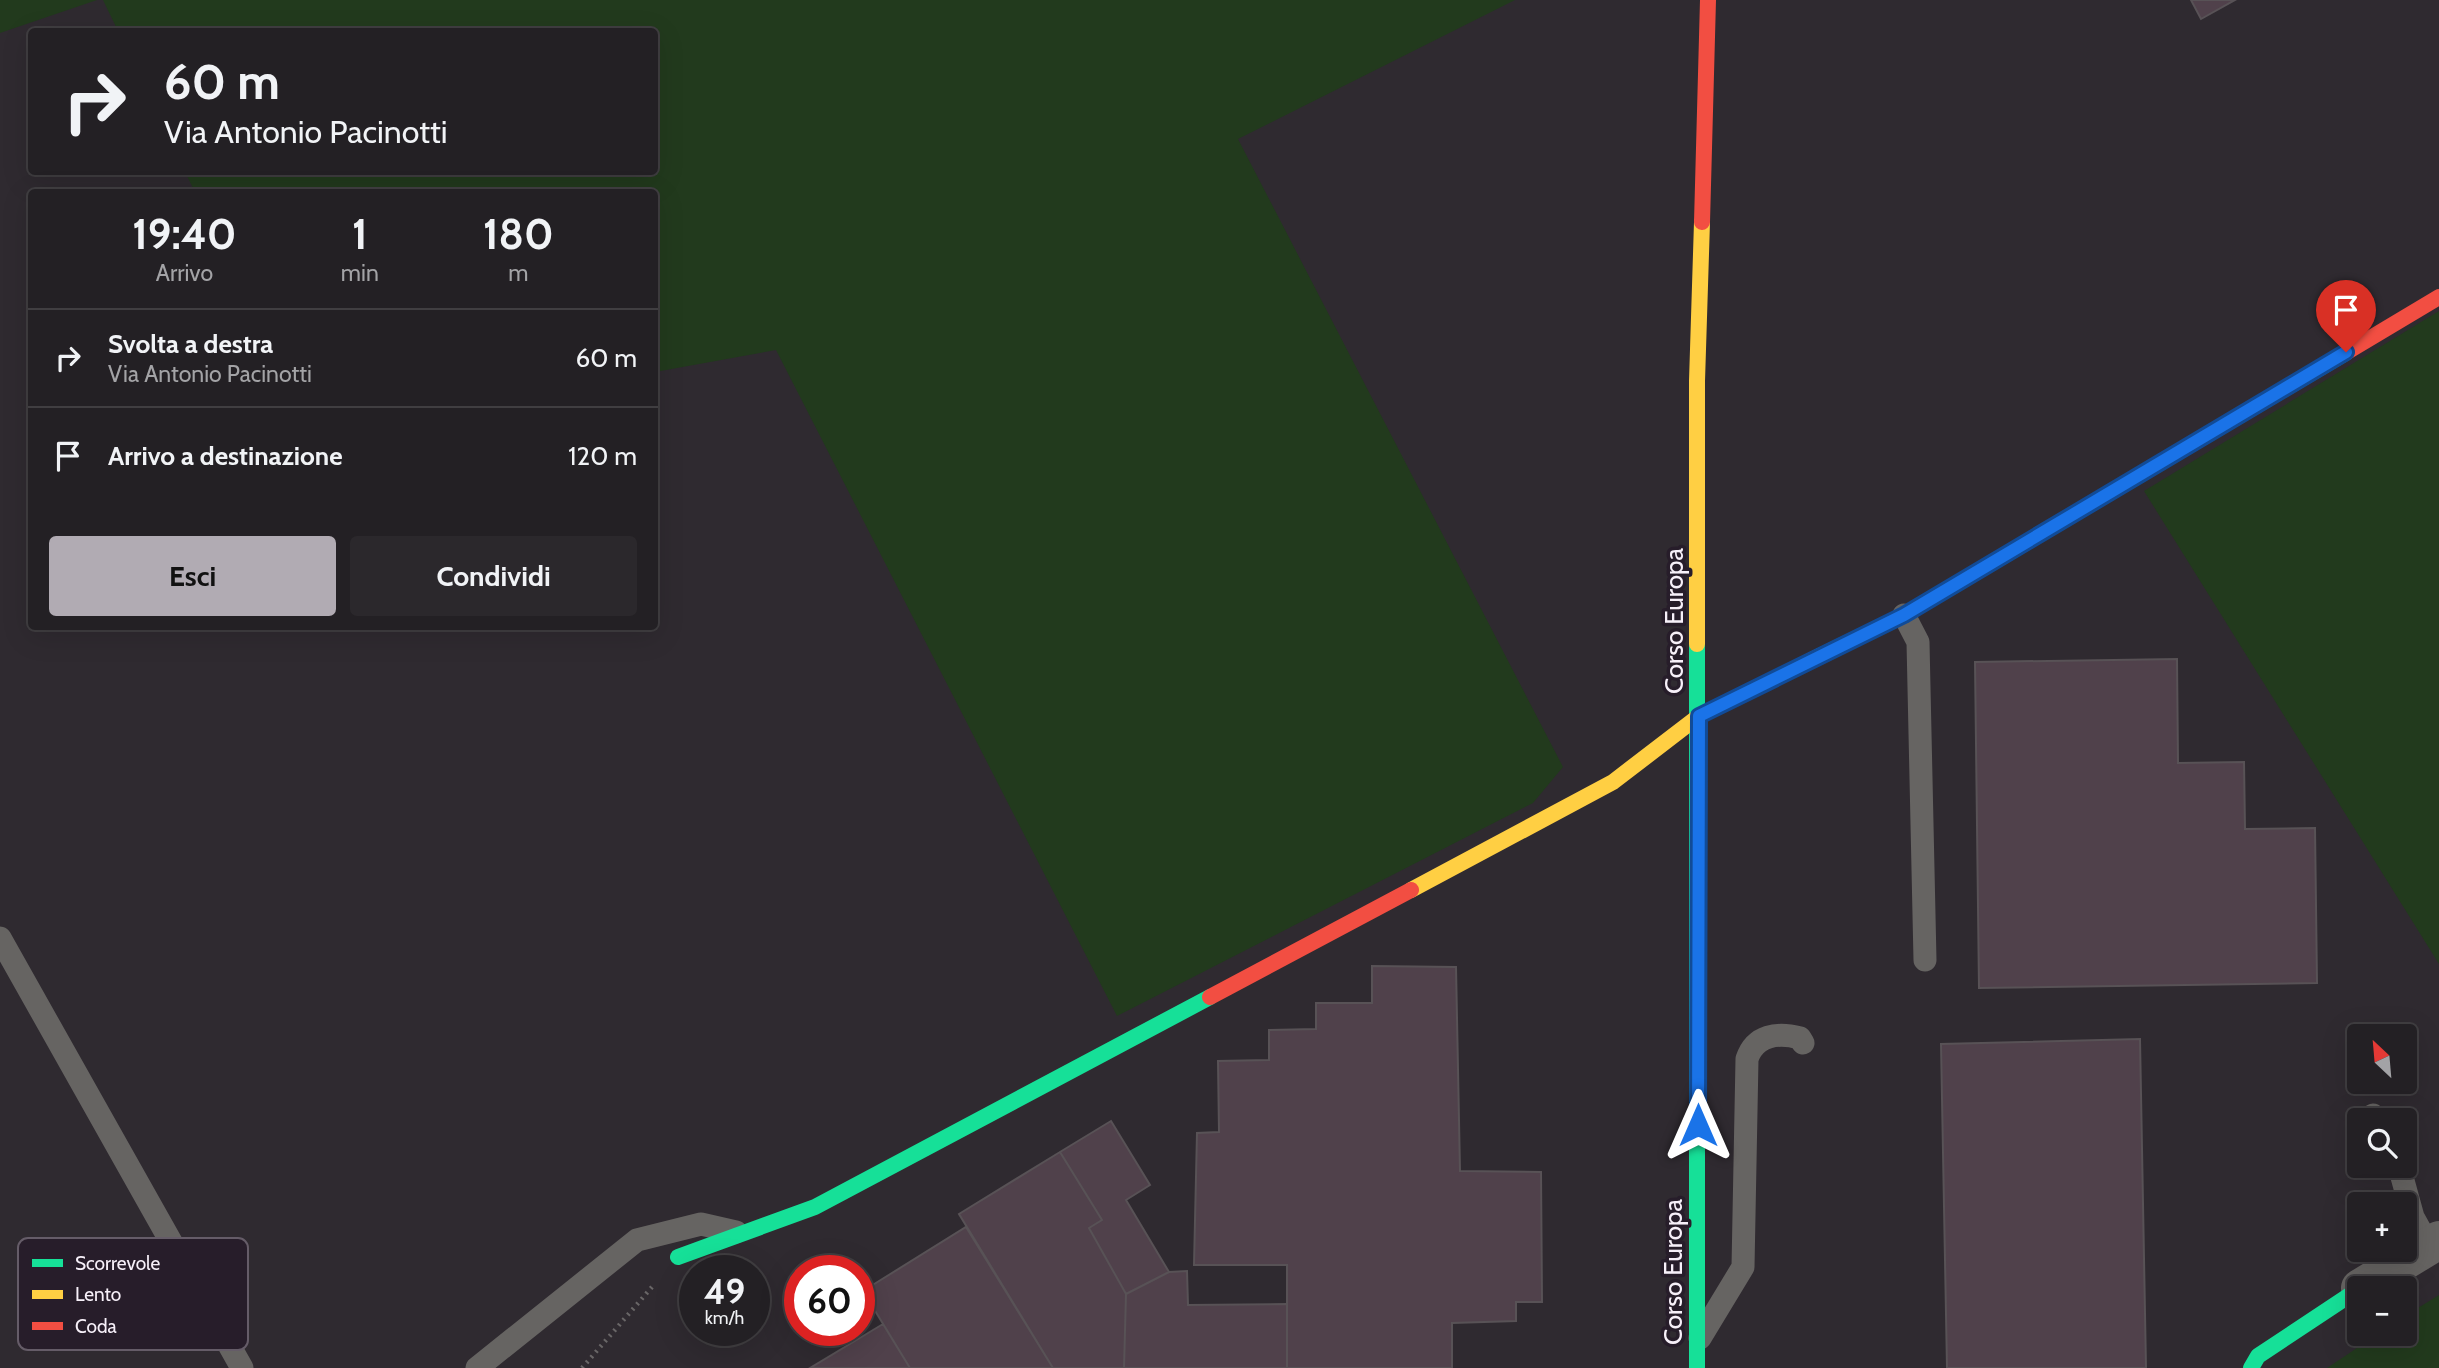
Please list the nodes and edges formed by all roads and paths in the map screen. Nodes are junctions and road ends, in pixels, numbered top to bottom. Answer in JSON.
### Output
{"nodes":[{"id":1,"x":1708,"y":0,"type":"edge"},
{"id":2,"x":2439,"y":297,"type":"edge"},
{"id":3,"x":1904,"y":615,"type":"junction"},
{"id":4,"x":1699,"y":716,"type":"junction"},
{"id":5,"x":0,"y":938,"type":"edge"},
{"id":6,"x":1925,"y":960,"type":"dead end"},
{"id":7,"x":1803,"y":1043,"type":"dead end"},
{"id":8,"x":2402,"y":1178,"type":"edge"},
{"id":9,"x":742,"y":1233,"type":"junction"},
{"id":10,"x":169,"y":1238,"type":"edge"},
{"id":11,"x":2434,"y":1243,"type":"edge"},
{"id":12,"x":678,"y":1257,"type":"joint"},
{"id":13,"x":2380,"y":1276,"type":"edge"},
{"id":14,"x":2347,"y":1297,"type":"edge"},
{"id":15,"x":1697,"y":1344,"type":"junction"},
{"id":16,"x":232,"y":1350,"type":"edge"},
{"id":17,"x":242,"y":1368,"type":"edge"},
{"id":18,"x":477,"y":1368,"type":"edge"},
{"id":19,"x":582,"y":1368,"type":"edge"},
{"id":20,"x":1697,"y":1368,"type":"edge"},
{"id":21,"x":2251,"y":1368,"type":"edge"}],
"edges":[{"from":1,"to":4,"type":"street","name":"Corso Europa"},
{"from":2,"to":3,"type":"street"},
{"from":3,"to":4,"type":"street"},
{"from":3,"to":6,"type":"lane"},
{"from":4,"to":9,"type":"street"},
{"from":4,"to":15,"type":"street","name":"Corso Europa"},
{"from":5,"to":10,"type":"lane"},
{"from":7,"to":15,"type":"lane"},
{"from":8,"to":11,"type":"lane"},
{"from":9,"to":12,"type":"street"},
{"from":9,"to":18,"type":"lane"},
{"from":11,"to":13,"type":"street"},
{"from":12,"to":19,"type":"path"},
{"from":14,"to":21,"type":"street"},
{"from":15,"to":20,"type":"street","name":"Corso Europa"},
{"from":16,"to":17,"type":"lane"}]}
